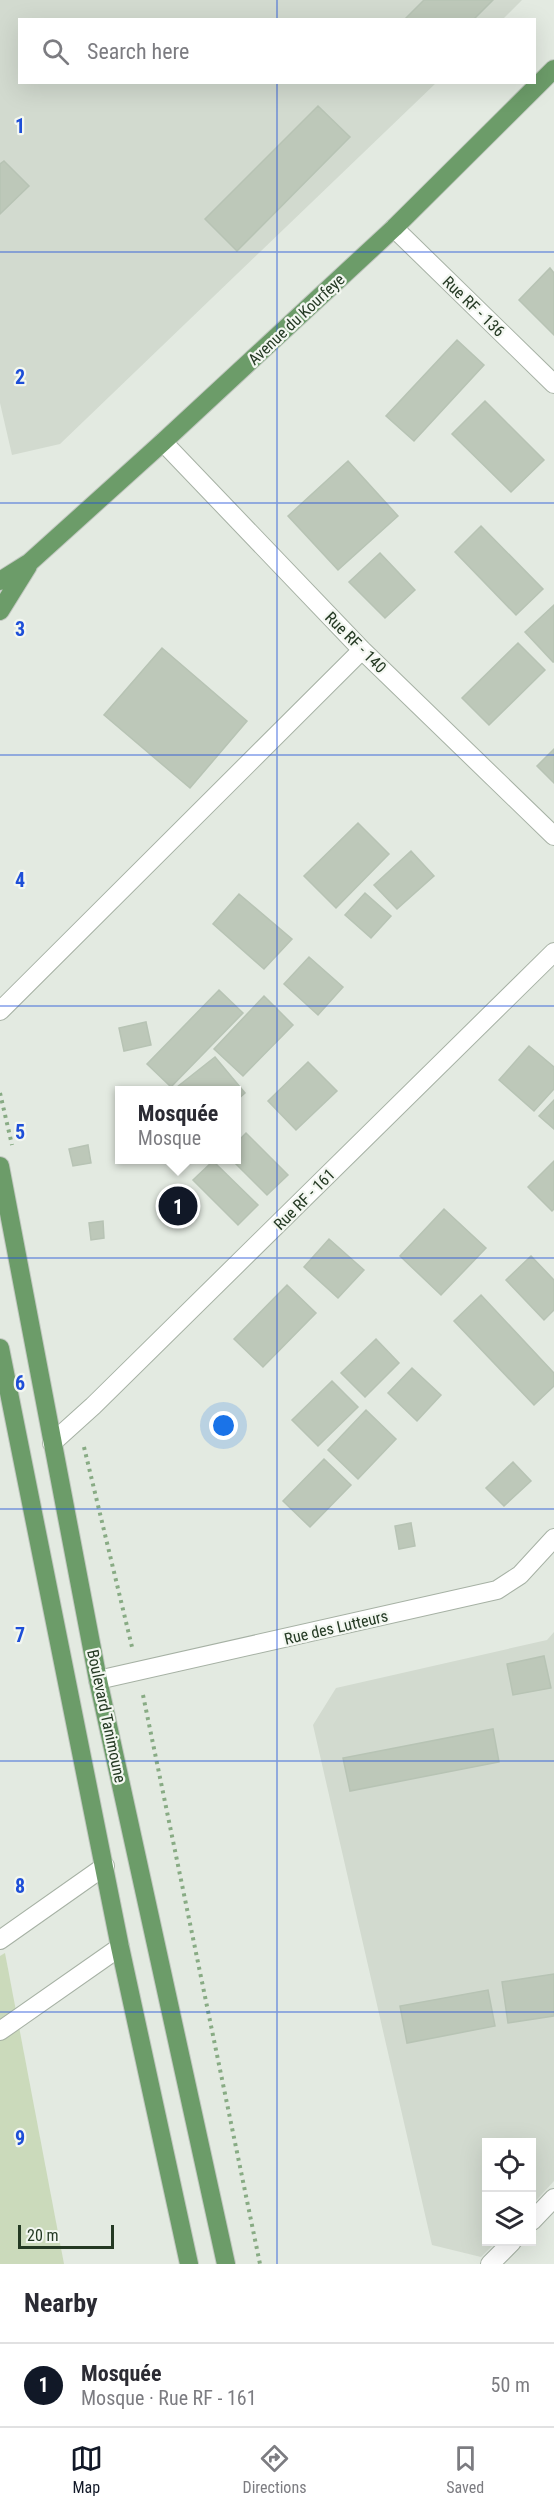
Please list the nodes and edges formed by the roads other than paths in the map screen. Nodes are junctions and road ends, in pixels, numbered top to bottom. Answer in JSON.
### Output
{"nodes":[{"id":1,"x":554,"y":69,"type":"edge"},
{"id":2,"x":394,"y":228,"type":"junction"},
{"id":3,"x":554,"y":384,"type":"edge"},
{"id":4,"x":163,"y":442,"type":"junction"},
{"id":5,"x":30,"y":562,"type":"junction"},
{"id":6,"x":0,"y":581,"type":"edge"},
{"id":7,"x":0,"y":610,"type":"edge"},
{"id":8,"x":362,"y":650,"type":"junction"},
{"id":9,"x":554,"y":836,"type":"edge"},
{"id":10,"x":554,"y":952,"type":"edge"},
{"id":11,"x":0,"y":1011,"type":"edge"},
{"id":12,"x":0,"y":1166,"type":"edge"},
{"id":13,"x":0,"y":1348,"type":"edge"},
{"id":14,"x":52,"y":1443,"type":"junction"},
{"id":15,"x":554,"y":1538,"type":"edge"},
{"id":16,"x":98,"y":1680,"type":"junction"},
{"id":17,"x":105,"y":1866,"type":"junction"},
{"id":18,"x":0,"y":1940,"type":"edge"},
{"id":19,"x":120,"y":1947,"type":"junction"},
{"id":20,"x":0,"y":2031,"type":"edge"},
{"id":21,"x":554,"y":2198,"type":"edge"},
{"id":22,"x":536,"y":2216,"type":"edge"},
{"id":23,"x":507,"y":2246,"type":"edge"},
{"id":24,"x":189,"y":2264,"type":"edge"},
{"id":25,"x":226,"y":2264,"type":"edge"},
{"id":26,"x":490,"y":2264,"type":"edge"}],
"edges":[{"from":1,"to":2,"type":"main road","name":"Avenue du Kourfeye"},
{"from":2,"to":3,"type":"street","name":"Rue RF - 136"},
{"from":2,"to":4,"type":"main road","name":"Avenue du Kourfeye"},
{"from":4,"to":5,"type":"main road","name":"Avenue du Kourfeye"},
{"from":4,"to":8,"type":"street","name":"Rue RF - 140"},
{"from":5,"to":6,"type":"main road","name":"Avenue du Kourfeye"},
{"from":5,"to":7,"type":"main road","name":"Avenue du Kourfeye"},
{"from":8,"to":9,"type":"street","name":"Rue RF - 140"},
{"from":8,"to":11,"type":"street"},
{"from":10,"to":14,"type":"street","name":"Rue RF - 161"},
{"from":12,"to":14,"type":"main road","name":"Boulevard Tanimoune"},
{"from":13,"to":17,"type":"main road","name":"Boulevard Tanimoune"},
{"from":14,"to":16,"type":"main road","name":"Boulevard Tanimoune"},
{"from":15,"to":16,"type":"street","name":"Rue des Lutteurs"},
{"from":16,"to":25,"type":"main road","name":"Boulevard Tanimoune"},
{"from":17,"to":18,"type":"street"},
{"from":17,"to":19,"type":"main road","name":"Boulevard Tanimoune"},
{"from":19,"to":20,"type":"street"},
{"from":19,"to":24,"type":"main road","name":"Boulevard Tanimoune"},
{"from":21,"to":22,"type":"street"},
{"from":23,"to":26,"type":"street"}]}
